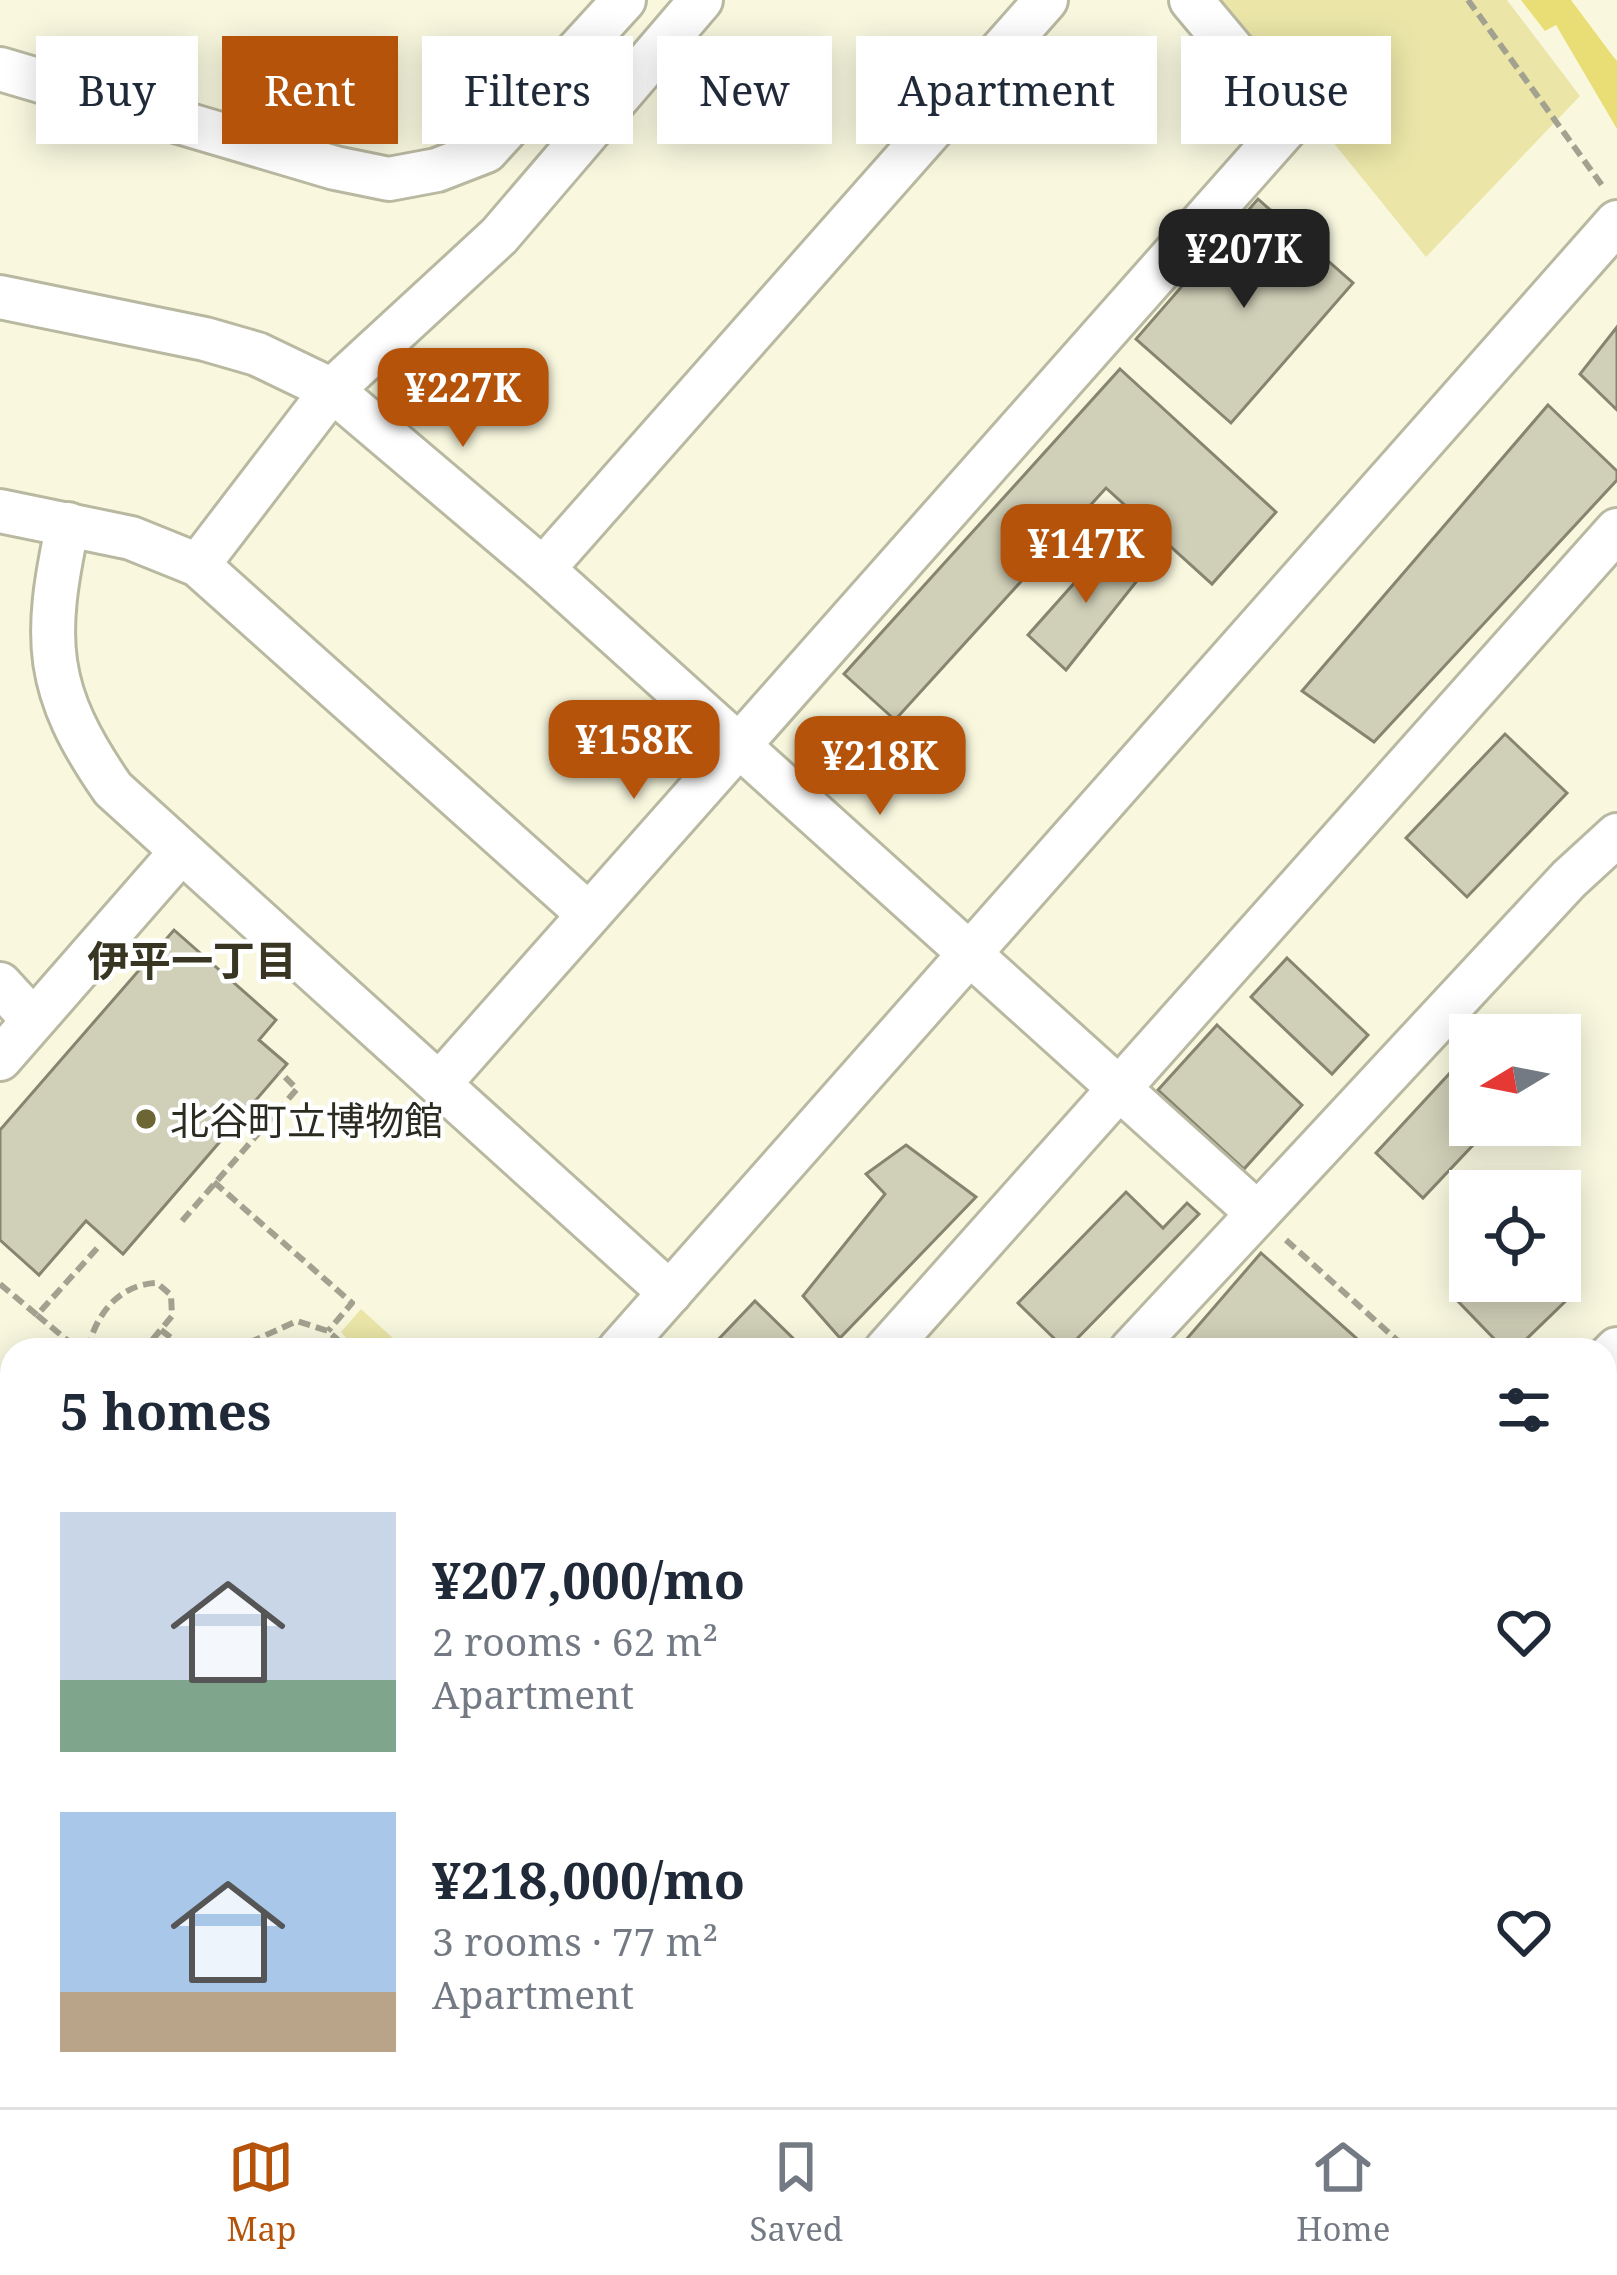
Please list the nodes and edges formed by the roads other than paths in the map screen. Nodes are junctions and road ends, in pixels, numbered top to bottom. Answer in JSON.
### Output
{"nodes":[{"id":1,"x":624,"y":0,"type":"edge"},
{"id":2,"x":701,"y":0,"type":"edge"},
{"id":3,"x":1046,"y":0,"type":"edge"},
{"id":4,"x":1191,"y":0,"type":"edge"},
{"id":5,"x":0,"y":69,"type":"edge"},
{"id":6,"x":1617,"y":222,"type":"edge"},
{"id":7,"x":0,"y":297,"type":"edge"},
{"id":8,"x":332,"y":390,"type":"junction"},
{"id":9,"x":0,"y":511,"type":"edge"},
{"id":10,"x":68,"y":524,"type":"junction"},
{"id":11,"x":1617,"y":530,"type":"edge"},
{"id":12,"x":198,"y":566,"type":"junction"},
{"id":13,"x":543,"y":569,"type":"junction"},
{"id":14,"x":739,"y":744,"type":"junction"},
{"id":15,"x":1617,"y":835,"type":"edge"},
{"id":16,"x":180,"y":853,"type":"junction"},
{"id":17,"x":586,"y":912,"type":"junction"},
{"id":18,"x":969,"y":951,"type":"junction"},
{"id":19,"x":0,"y":984,"type":"edge"},
{"id":20,"x":33,"y":1020,"type":"junction"},
{"id":21,"x":0,"y":1059,"type":"edge"},
{"id":22,"x":440,"y":1083,"type":"junction"},
{"id":23,"x":1120,"y":1086,"type":"junction"},
{"id":24,"x":1255,"y":1211,"type":"junction"},
{"id":25,"x":670,"y":1293,"type":"junction"},
{"id":26,"x":630,"y":1338,"type":"edge"},
{"id":27,"x":897,"y":1338,"type":"edge"},
{"id":28,"x":1142,"y":1338,"type":"edge"}],
"edges":[{"from":1,"to":5,"type":"street"},
{"from":2,"to":8,"type":"street"},
{"from":3,"to":13,"type":"street"},
{"from":4,"to":14,"type":"street"},
{"from":6,"to":18,"type":"street"},
{"from":7,"to":8,"type":"street"},
{"from":8,"to":12,"type":"street"},
{"from":8,"to":13,"type":"street"},
{"from":9,"to":10,"type":"street"},
{"from":10,"to":12,"type":"street"},
{"from":10,"to":16,"type":"street"},
{"from":11,"to":23,"type":"street"},
{"from":12,"to":17,"type":"street"},
{"from":13,"to":14,"type":"street"},
{"from":14,"to":17,"type":"street"},
{"from":14,"to":18,"type":"street"},
{"from":15,"to":24,"type":"street"},
{"from":16,"to":20,"type":"street"},
{"from":16,"to":22,"type":"street"},
{"from":17,"to":22,"type":"street"},
{"from":18,"to":23,"type":"street"},
{"from":18,"to":25,"type":"street"},
{"from":19,"to":20,"type":"street"},
{"from":20,"to":21,"type":"street"},
{"from":22,"to":25,"type":"street"},
{"from":23,"to":24,"type":"street"},
{"from":23,"to":27,"type":"street"},
{"from":24,"to":28,"type":"street"},
{"from":25,"to":26,"type":"street"}]}
